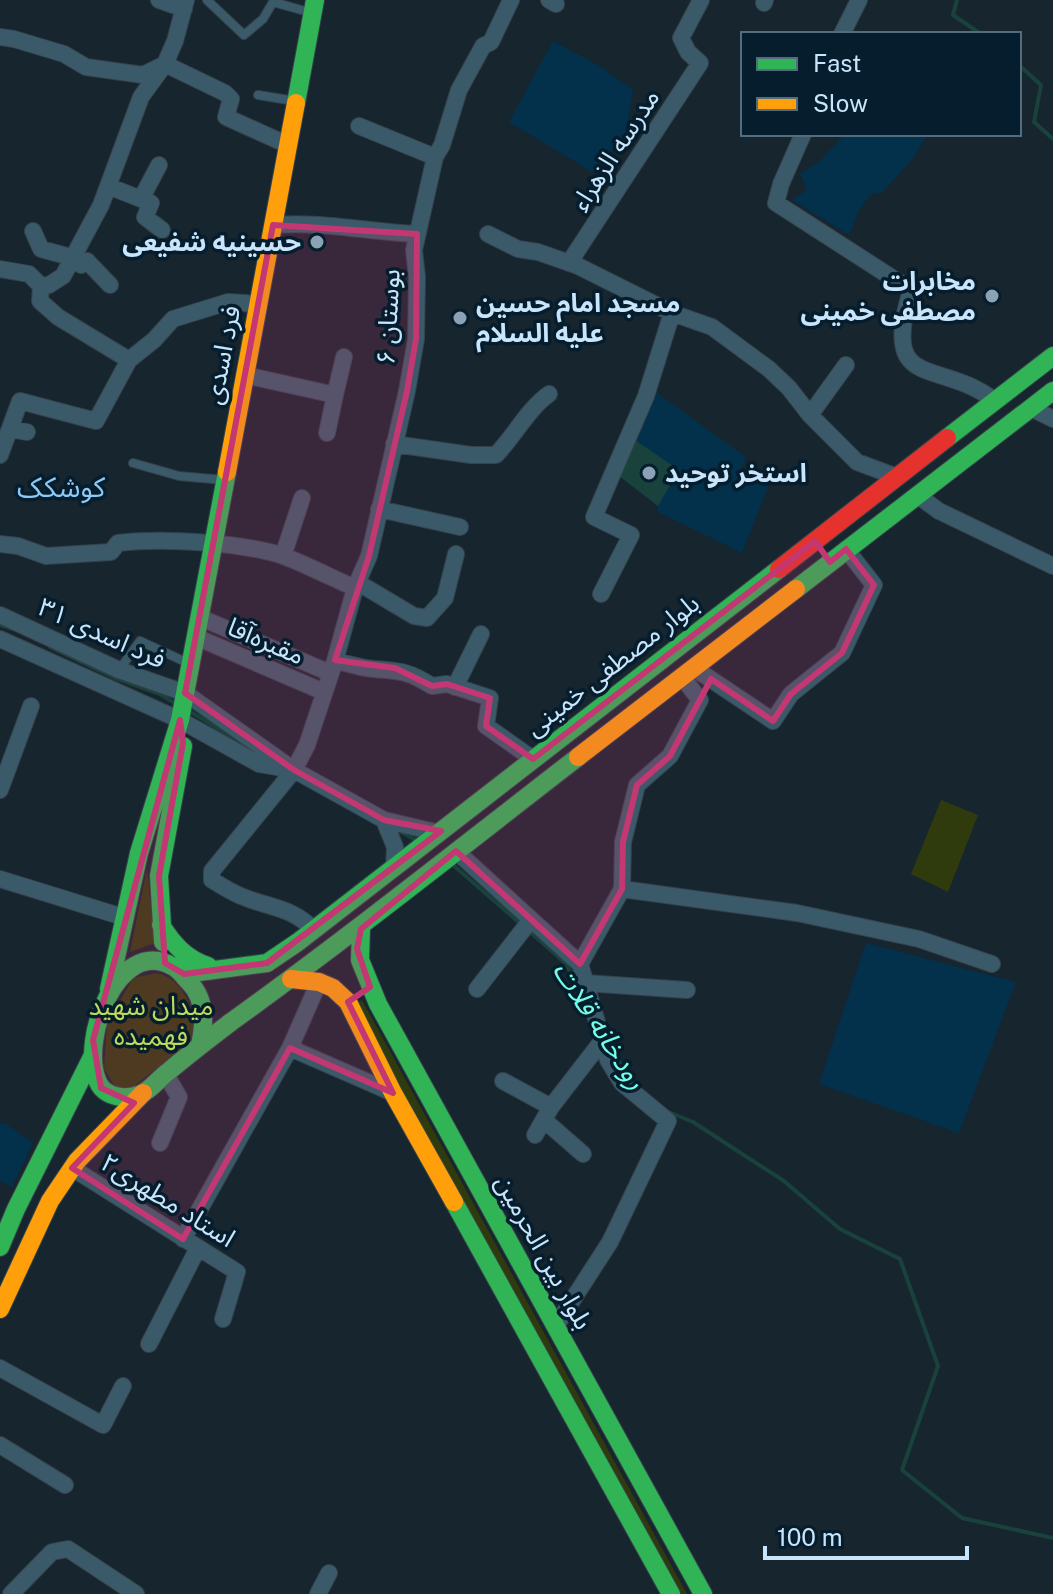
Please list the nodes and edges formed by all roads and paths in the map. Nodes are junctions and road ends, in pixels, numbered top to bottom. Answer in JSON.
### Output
{"nodes":[{"id":1,"x":159,"y":0,"type":"edge"},
{"id":2,"x":207,"y":0,"type":"edge"},
{"id":3,"x":511,"y":0,"type":"edge"},
{"id":4,"x":701,"y":0,"type":"edge"},
{"id":5,"x":859,"y":0,"type":"edge"},
{"id":6,"x":185,"y":4,"type":"edge"},
{"id":7,"x":314,"y":6,"type":"edge"},
{"id":8,"x":843,"y":32,"type":"edge"},
{"id":9,"x":0,"y":37,"type":"edge"},
{"id":10,"x":165,"y":64,"type":"junction"},
{"id":11,"x":258,"y":95,"type":"dead end"},
{"id":12,"x":296,"y":101,"type":"junction"},
{"id":13,"x":359,"y":126,"type":"dead end"},
{"id":14,"x":802,"y":136,"type":"edge"},
{"id":15,"x":288,"y":145,"type":"junction"},
{"id":16,"x":435,"y":157,"type":"junction"},
{"id":17,"x":159,"y":165,"type":"dead end"},
{"id":18,"x":108,"y":186,"type":"junction"},
{"id":19,"x":141,"y":199,"type":"junction"},
{"id":20,"x":273,"y":225,"type":"junction"},
{"id":21,"x":162,"y":230,"type":"dead end"},
{"id":22,"x":33,"y":231,"type":"dead end"},
{"id":23,"x":417,"y":234,"type":"junction"},
{"id":24,"x":488,"y":234,"type":"dead end"},
{"id":25,"x":74,"y":258,"type":"junction"},
{"id":26,"x":569,"y":263,"type":"junction"},
{"id":27,"x":0,"y":269,"type":"edge"},
{"id":28,"x":110,"y":285,"type":"dead end"},
{"id":29,"x":41,"y":286,"type":"junction"},
{"id":30,"x":258,"y":304,"type":"junction"},
{"id":31,"x":672,"y":313,"type":"junction"},
{"id":32,"x":1053,"y":356,"type":"edge"},
{"id":33,"x":344,"y":357,"type":"dead end"},
{"id":34,"x":129,"y":360,"type":"junction"},
{"id":35,"x":846,"y":365,"type":"dead end"},
{"id":36,"x":245,"y":375,"type":"junction"},
{"id":37,"x":1053,"y":391,"type":"edge"},
{"id":38,"x":549,"y":394,"type":"dead end"},
{"id":39,"x":335,"y":395,"type":"junction"},
{"id":40,"x":995,"y":401,"type":"junction"},
{"id":41,"x":1031,"y":408,"type":"junction"},
{"id":42,"x":810,"y":415,"type":"junction"},
{"id":43,"x":1053,"y":419,"type":"edge"},
{"id":44,"x":327,"y":433,"type":"dead end"},
{"id":45,"x":394,"y":444,"type":"junction"},
{"id":46,"x":0,"y":455,"type":"edge"},
{"id":47,"x":133,"y":463,"type":"dead end"},
{"id":48,"x":897,"y":477,"type":"junction"},
{"id":49,"x":225,"y":480,"type":"junction"},
{"id":50,"x":917,"y":495,"type":"junction"},
{"id":51,"x":302,"y":498,"type":"dead end"},
{"id":52,"x":379,"y":509,"type":"junction"},
{"id":53,"x":460,"y":527,"type":"dead end"},
{"id":54,"x":815,"y":541,"type":"junction"},
{"id":55,"x":213,"y":543,"type":"junction"},
{"id":56,"x":0,"y":544,"type":"edge"},
{"id":57,"x":846,"y":549,"type":"junction"},
{"id":58,"x":456,"y":554,"type":"dead end"},
{"id":59,"x":283,"y":556,"type":"junction"},
{"id":60,"x":830,"y":562,"type":"junction"},
{"id":61,"x":1053,"y":566,"type":"edge"},
{"id":62,"x":356,"y":585,"type":"junction"},
{"id":63,"x":601,"y":594,"type":"dead end"},
{"id":64,"x":0,"y":615,"type":"edge"},
{"id":65,"x":204,"y":619,"type":"junction"},
{"id":66,"x":481,"y":634,"type":"dead end"},
{"id":67,"x":198,"y":638,"type":"junction"},
{"id":68,"x":0,"y":639,"type":"edge"},
{"id":69,"x":330,"y":663,"type":"junction"},
{"id":70,"x":191,"y":664,"type":"junction"},
{"id":71,"x":119,"y":670,"type":"junction"},
{"id":72,"x":688,"y":672,"type":"junction"},
{"id":73,"x":455,"y":687,"type":"junction"},
{"id":74,"x":318,"y":690,"type":"junction"},
{"id":75,"x":185,"y":693,"type":"junction"},
{"id":76,"x":31,"y":706,"type":"dead end"},
{"id":77,"x":180,"y":720,"type":"junction"},
{"id":78,"x":533,"y":759,"type":"junction"},
{"id":79,"x":294,"y":770,"type":"junction"},
{"id":80,"x":0,"y":790,"type":"edge"},
{"id":81,"x":384,"y":820,"type":"junction"},
{"id":82,"x":439,"y":834,"type":"junction"},
{"id":83,"x":456,"y":852,"type":"junction"},
{"id":84,"x":394,"y":868,"type":"junction"},
{"id":85,"x":0,"y":879,"type":"edge"},
{"id":86,"x":622,"y":889,"type":"junction"},
{"id":87,"x":123,"y":917,"type":"junction"},
{"id":88,"x":530,"y":921,"type":"junction"},
{"id":89,"x":161,"y":925,"type":"junction"},
{"id":90,"x":361,"y":929,"type":"junction"},
{"id":91,"x":314,"y":930,"type":"junction"},
{"id":92,"x":165,"y":963,"type":"junction"},
{"id":93,"x":580,"y":964,"type":"junction"},
{"id":94,"x":992,"y":964,"type":"dead end"},
{"id":95,"x":224,"y":969,"type":"junction"},
{"id":96,"x":184,"y":974,"type":"junction"},
{"id":97,"x":291,"y":979,"type":"junction"},
{"id":98,"x":319,"y":982,"type":"junction"},
{"id":99,"x":585,"y":983,"type":"junction"},
{"id":100,"x":370,"y":987,"type":"junction"},
{"id":101,"x":109,"y":989,"type":"junction"},
{"id":102,"x":477,"y":989,"type":"dead end"},
{"id":103,"x":687,"y":990,"type":"dead end"},
{"id":104,"x":348,"y":1002,"type":"junction"},
{"id":105,"x":602,"y":1041,"type":"junction"},
{"id":106,"x":200,"y":1045,"type":"junction"},
{"id":107,"x":290,"y":1048,"type":"junction"},
{"id":108,"x":93,"y":1055,"type":"junction"},
{"id":109,"x":165,"y":1073,"type":"junction"},
{"id":110,"x":503,"y":1081,"type":"dead end"},
{"id":111,"x":143,"y":1093,"type":"junction"},
{"id":112,"x":393,"y":1093,"type":"junction"},
{"id":113,"x":548,"y":1113,"type":"junction"},
{"id":114,"x":535,"y":1135,"type":"dead end"},
{"id":115,"x":160,"y":1143,"type":"dead end"},
{"id":116,"x":583,"y":1154,"type":"dead end"},
{"id":117,"x":72,"y":1168,"type":"junction"},
{"id":118,"x":8,"y":1205,"type":"edge"},
{"id":119,"x":183,"y":1239,"type":"junction"},
{"id":120,"x":0,"y":1247,"type":"edge"},
{"id":121,"x":198,"y":1248,"type":"junction"},
{"id":122,"x":0,"y":1309,"type":"edge"},
{"id":123,"x":223,"y":1319,"type":"dead end"},
{"id":124,"x":555,"y":1327,"type":"junction"},
{"id":125,"x":149,"y":1344,"type":"dead end"},
{"id":126,"x":0,"y":1368,"type":"edge"},
{"id":127,"x":123,"y":1386,"type":"dead end"},
{"id":128,"x":0,"y":1445,"type":"edge"},
{"id":129,"x":65,"y":1485,"type":"dead end"},
{"id":130,"x":329,"y":1573,"type":"dead end"},
{"id":131,"x":11,"y":1594,"type":"edge"},
{"id":132,"x":136,"y":1594,"type":"edge"},
{"id":133,"x":318,"y":1594,"type":"edge"},
{"id":134,"x":671,"y":1594,"type":"edge"},
{"id":135,"x":703,"y":1594,"type":"edge"}],
"edges":[{"from":1,"to":6,"type":"street"},
{"from":2,"to":7,"type":"lane"},
{"from":3,"to":16,"type":"street","name":"بوستان ۶"},
{"from":4,"to":26,"type":"street","name":"مدرسه الزهراء"},
{"from":5,"to":8,"type":"street"},
{"from":6,"to":10,"type":"street"},
{"from":7,"to":12,"type":"main road","name":"فرد اسدی"},
{"from":9,"to":10,"type":"street"},
{"from":10,"to":15,"type":"street"},
{"from":10,"to":18,"type":"street"},
{"from":11,"to":12,"type":"lane"},
{"from":12,"to":15,"type":"main road","name":"فرد اسدی"},
{"from":13,"to":16,"type":"street"},
{"from":14,"to":40,"type":"street"},
{"from":15,"to":20,"type":"main road","name":"فرد اسدی"},
{"from":16,"to":23,"type":"street","name":"بوستان ۶"},
{"from":17,"to":19,"type":"street"},
{"from":18,"to":19,"type":"street"},
{"from":18,"to":25,"type":"street"},
{"from":19,"to":21,"type":"street"},
{"from":20,"to":23,"type":"street"},
{"from":20,"to":30,"type":"main road","name":"فرد اسدی"},
{"from":22,"to":25,"type":"street"},
{"from":23,"to":45,"type":"street","name":"بوستان ۶"},
{"from":24,"to":26,"type":"street"},
{"from":25,"to":28,"type":"street"},
{"from":25,"to":29,"type":"street"},
{"from":26,"to":31,"type":"street"},
{"from":27,"to":29,"type":"street"},
{"from":29,"to":34,"type":"street"},
{"from":30,"to":34,"type":"street"},
{"from":30,"to":36,"type":"main road","name":"فرد اسدی"},
{"from":31,"to":42,"type":"street"},
{"from":31,"to":63,"type":"street"},
{"from":32,"to":40,"type":"main road","name":"بلوار مصطفی خمینی"},
{"from":33,"to":39,"type":"street"},
{"from":34,"to":46,"type":"street"},
{"from":35,"to":42,"type":"street"},
{"from":36,"to":39,"type":"street"},
{"from":36,"to":49,"type":"main road","name":"فرد اسدی"},
{"from":37,"to":41,"type":"main road","name":"بلوار مصطفی خمینی"},
{"from":38,"to":45,"type":"street"},
{"from":39,"to":44,"type":"street"},
{"from":40,"to":48,"type":"main road","name":"بلوار مصطفی خمینی"},
{"from":41,"to":43,"type":"street"},
{"from":41,"to":50,"type":"main road","name":"بلوار مصطفی خمینی"},
{"from":42,"to":48,"type":"street"},
{"from":45,"to":52,"type":"street","name":"بوستان ۶"},
{"from":47,"to":49,"type":"lane"},
{"from":48,"to":54,"type":"main road","name":"بلوار مصطفی خمینی"},
{"from":49,"to":55,"type":"main road","name":"فرد اسدی"},
{"from":50,"to":57,"type":"main road","name":"بلوار مصطفی خمینی"},
{"from":50,"to":61,"type":"street"},
{"from":51,"to":59,"type":"street"},
{"from":52,"to":53,"type":"street"},
{"from":52,"to":62,"type":"street","name":"بوستان ۶"},
{"from":54,"to":60,"type":"main road"},
{"from":54,"to":78,"type":"main road","name":"بلوار مصطفی خمینی"},
{"from":55,"to":56,"type":"street"},
{"from":55,"to":59,"type":"street"},
{"from":55,"to":65,"type":"main road","name":"فرد اسدی"},
{"from":57,"to":60,"type":"main road","name":"بلوار مصطفی خمینی"},
{"from":57,"to":72,"type":"street"},
{"from":58,"to":62,"type":"street"},
{"from":59,"to":62,"type":"street"},
{"from":60,"to":72,"type":"main road","name":"بلوار مصطفی خمینی"},
{"from":62,"to":69,"type":"street","name":"بوستان ۶"},
{"from":64,"to":71,"type":"street","name":"فرد اسدی ۳۱"},
{"from":65,"to":67,"type":"main road","name":"فرد اسدی"},
{"from":65,"to":69,"type":"street","name":"مقبره‌آقا"},
{"from":66,"to":73,"type":"street"},
{"from":67,"to":70,"type":"main road","name":"فرد اسدی"},
{"from":67,"to":74,"type":"street","name":"مقبره‌آقا"},
{"from":68,"to":77,"type":"street","name":"فرد اسدی ۳۱"},
{"from":69,"to":73,"type":"street"},
{"from":69,"to":74,"type":"street","name":"مقبره‌آقا"},
{"from":70,"to":71,"type":"lane"},
{"from":70,"to":75,"type":"main road","name":"فرد اسدی"},
{"from":71,"to":75,"type":"street","name":"فرد اسدی ۳۱"},
{"from":72,"to":83,"type":"main road","name":"بلوار مصطفی خمینی"},
{"from":72,"to":86,"type":"street"},
{"from":73,"to":78,"type":"street"},
{"from":74,"to":79,"type":"street","name":"مقبره‌آقا"},
{"from":75,"to":77,"type":"main road","name":"فرد اسدی"},
{"from":75,"to":79,"type":"street","name":"فرد اسدی ۳۱"},
{"from":76,"to":80,"type":"street"},
{"from":77,"to":79,"type":"street","name":"فرد اسدی ۳۱"},
{"from":77,"to":87,"type":"main road","name":"فرد اسدی"},
{"from":77,"to":89,"type":"main road","name":"فرد اسدی"},
{"from":78,"to":82,"type":"main road","name":"بلوار مصطفی خمینی"},
{"from":79,"to":81,"type":"street"},
{"from":79,"to":91,"type":"street","name":"مقبره‌آقا"},
{"from":81,"to":82,"type":"street"},
{"from":81,"to":84,"type":"street"},
{"from":82,"to":84,"type":"main road","name":"بلوار مصطفی خمینی"},
{"from":83,"to":88,"type":"street"},
{"from":83,"to":90,"type":"main road","name":"بلوار مصطفی خمینی"},
{"from":84,"to":91,"type":"main road","name":"بلوار مصطفی خمینی"},
{"from":85,"to":87,"type":"street"},
{"from":86,"to":93,"type":"street"},
{"from":86,"to":94,"type":"street"},
{"from":87,"to":101,"type":"main road","name":"فرد اسدی"},
{"from":88,"to":93,"type":"street"},
{"from":88,"to":102,"type":"street"},
{"from":89,"to":92,"type":"main road","name":"فرد اسدی"},
{"from":89,"to":95,"type":"main road"},
{"from":90,"to":97,"type":"main road","name":"بلوار مصطفی خمینی"},
{"from":90,"to":100,"type":"main road","name":"بلوار بین الحرمین"},
{"from":91,"to":95,"type":"main road","name":"بلوار مصطفی خمینی"},
{"from":92,"to":96,"type":"main road"},
{"from":92,"to":101,"type":"main road"},
{"from":93,"to":99,"type":"street"},
{"from":95,"to":96,"type":"main road","name":"بلوار مصطفی خمینی"},
{"from":96,"to":106,"type":"main road"},
{"from":97,"to":98,"type":"main road"},
{"from":97,"to":106,"type":"main road","name":"بلوار مصطفی خمینی"},
{"from":98,"to":104,"type":"main road"},
{"from":98,"to":107,"type":"street"},
{"from":99,"to":103,"type":"street"},
{"from":99,"to":105,"type":"street"},
{"from":100,"to":104,"type":"main road"},
{"from":100,"to":124,"type":"main road","name":"بلوار بین الحرمین"},
{"from":101,"to":108,"type":"main road"},
{"from":104,"to":112,"type":"main road"},
{"from":105,"to":113,"type":"street"},
{"from":105,"to":124,"type":"street"},
{"from":106,"to":109,"type":"main road"},
{"from":107,"to":112,"type":"street"},
{"from":107,"to":119,"type":"street"},
{"from":108,"to":111,"type":"main road"},
{"from":108,"to":118,"type":"main road"},
{"from":109,"to":111,"type":"main road"},
{"from":109,"to":115,"type":"street"},
{"from":110,"to":113,"type":"street"},
{"from":111,"to":117,"type":"main road"},
{"from":112,"to":134,"type":"main road"},
{"from":113,"to":114,"type":"street"},
{"from":113,"to":116,"type":"street"},
{"from":117,"to":119,"type":"street","name":"استاد مطهری۲"},
{"from":117,"to":122,"type":"main road"},
{"from":118,"to":120,"type":"main road"},
{"from":119,"to":121,"type":"street","name":"استاد مطهری۲"},
{"from":121,"to":123,"type":"street","name":"استاد مطهری۲"},
{"from":121,"to":125,"type":"street"},
{"from":124,"to":135,"type":"main road","name":"بلوار بین الحرمین"},
{"from":126,"to":127,"type":"street"},
{"from":128,"to":129,"type":"street"},
{"from":130,"to":133,"type":"street"},
{"from":131,"to":132,"type":"street"}]}
